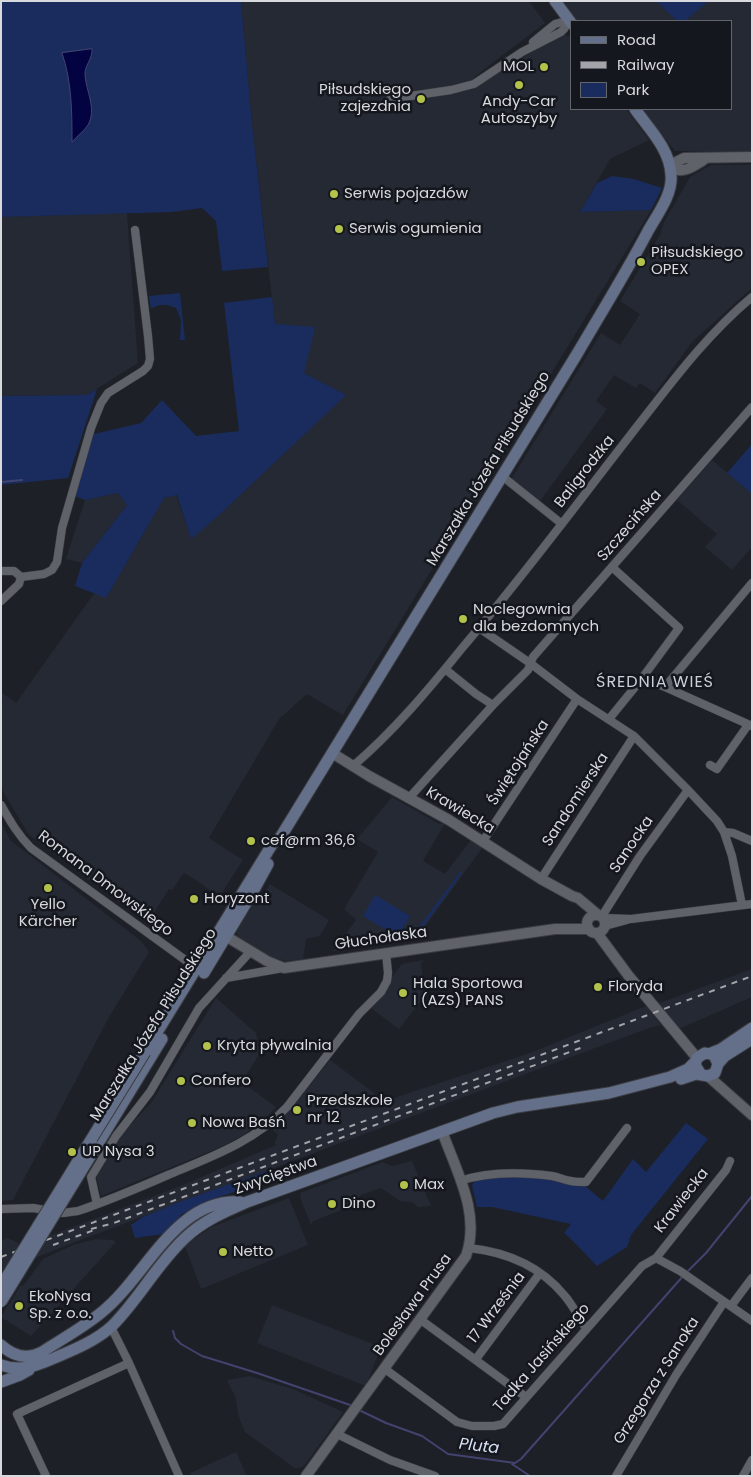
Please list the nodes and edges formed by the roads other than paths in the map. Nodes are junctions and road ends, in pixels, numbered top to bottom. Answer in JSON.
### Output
{"nodes":[{"id":1,"x":555,"y":1,"type":"edge"},
{"id":2,"x":570,"y":22,"type":"edge"},
{"id":3,"x":390,"y":98,"type":"dead end"},
{"id":4,"x":636,"y":110,"type":"edge"},
{"id":5,"x":665,"y":152,"type":"junction"},
{"id":6,"x":752,"y":157,"type":"edge"},
{"id":7,"x":684,"y":158,"type":"junction"},
{"id":8,"x":705,"y":159,"type":"junction"},
{"id":9,"x":670,"y":167,"type":"junction"},
{"id":10,"x":688,"y":169,"type":"junction"},
{"id":11,"x":667,"y":195,"type":"junction"},
{"id":12,"x":135,"y":230,"type":"dead end"},
{"id":13,"x":752,"y":297,"type":"edge"},
{"id":14,"x":752,"y":407,"type":"edge"},
{"id":15,"x":502,"y":476,"type":"junction"},
{"id":16,"x":562,"y":524,"type":"junction"},
{"id":17,"x":612,"y":567,"type":"junction"},
{"id":18,"x":1,"y":571,"type":"edge"},
{"id":19,"x":21,"y":577,"type":"junction"},
{"id":20,"x":752,"y":583,"type":"edge"},
{"id":21,"x":1,"y":601,"type":"edge"},
{"id":22,"x":479,"y":628,"type":"junction"},
{"id":23,"x":530,"y":663,"type":"junction"},
{"id":24,"x":445,"y":669,"type":"junction"},
{"id":25,"x":640,"y":681,"type":"junction"},
{"id":26,"x":666,"y":688,"type":"junction"},
{"id":27,"x":577,"y":699,"type":"junction"},
{"id":28,"x":493,"y":705,"type":"junction"},
{"id":29,"x":609,"y":719,"type":"junction"},
{"id":30,"x":750,"y":726,"type":"edge"},
{"id":31,"x":634,"y":736,"type":"junction"},
{"id":32,"x":332,"y":753,"type":"junction"},
{"id":33,"x":710,"y":765,"type":"dead end"},
{"id":34,"x":353,"y":766,"type":"junction"},
{"id":35,"x":688,"y":790,"type":"junction"},
{"id":36,"x":409,"y":798,"type":"junction"},
{"id":37,"x":1,"y":805,"type":"edge"},
{"id":38,"x":724,"y":832,"type":"junction"},
{"id":39,"x":752,"y":841,"type":"edge"},
{"id":40,"x":483,"y":842,"type":"junction"},
{"id":41,"x":541,"y":879,"type":"junction"},
{"id":42,"x":752,"y":904,"type":"edge"},
{"id":43,"x":742,"y":905,"type":"junction"},
{"id":44,"x":597,"y":922,"type":"junction"},
{"id":45,"x":222,"y":934,"type":"junction"},
{"id":46,"x":250,"y":952,"type":"junction"},
{"id":47,"x":386,"y":953,"type":"junction"},
{"id":48,"x":284,"y":968,"type":"junction"},
{"id":49,"x":200,"y":971,"type":"junction"},
{"id":50,"x":226,"y":978,"type":"junction"},
{"id":51,"x":752,"y":1028,"type":"edge"},
{"id":52,"x":752,"y":1039,"type":"edge"},
{"id":53,"x":711,"y":1053,"type":"junction"},
{"id":54,"x":149,"y":1054,"type":"junction"},
{"id":55,"x":696,"y":1060,"type":"junction"},
{"id":56,"x":718,"y":1065,"type":"junction"},
{"id":57,"x":704,"y":1074,"type":"junction"},
{"id":58,"x":609,"y":1093,"type":"junction"},
{"id":59,"x":738,"y":1103,"type":"junction"},
{"id":60,"x":752,"y":1115,"type":"edge"},
{"id":61,"x":627,"y":1128,"type":"dead end"},
{"id":62,"x":442,"y":1131,"type":"junction"},
{"id":63,"x":730,"y":1161,"type":"dead end"},
{"id":64,"x":460,"y":1181,"type":"junction"},
{"id":65,"x":247,"y":1202,"type":"junction"},
{"id":66,"x":98,"y":1204,"type":"junction"},
{"id":67,"x":1,"y":1209,"type":"edge"},
{"id":68,"x":469,"y":1248,"type":"junction"},
{"id":69,"x":656,"y":1258,"type":"junction"},
{"id":70,"x":540,"y":1273,"type":"junction"},
{"id":71,"x":752,"y":1278,"type":"edge"},
{"id":72,"x":1,"y":1286,"type":"edge"},
{"id":73,"x":1,"y":1302,"type":"edge"},
{"id":74,"x":728,"y":1304,"type":"junction"},
{"id":75,"x":421,"y":1320,"type":"junction"},
{"id":76,"x":752,"y":1321,"type":"edge"},
{"id":77,"x":111,"y":1327,"type":"junction"},
{"id":78,"x":586,"y":1328,"type":"junction"},
{"id":79,"x":1,"y":1345,"type":"edge"},
{"id":80,"x":476,"y":1359,"type":"junction"},
{"id":81,"x":129,"y":1363,"type":"junction"},
{"id":82,"x":1,"y":1365,"type":"edge"},
{"id":83,"x":34,"y":1366,"type":"junction"},
{"id":84,"x":385,"y":1369,"type":"junction"},
{"id":85,"x":1,"y":1382,"type":"edge"},
{"id":86,"x":526,"y":1397,"type":"junction"},
{"id":87,"x":337,"y":1434,"type":"junction"},
{"id":88,"x":752,"y":1460,"type":"edge"},
{"id":89,"x":46,"y":1476,"type":"edge"},
{"id":90,"x":179,"y":1476,"type":"edge"},
{"id":91,"x":306,"y":1476,"type":"edge"},
{"id":92,"x":435,"y":1476,"type":"edge"},
{"id":93,"x":616,"y":1476,"type":"edge"},
{"id":94,"x":743,"y":1476,"type":"edge"}],
"edges":[{"from":1,"to":2,"type":"main road"},
{"from":2,"to":3,"type":"street"},
{"from":4,"to":5,"type":"main road","name":"Marszałka Józefa Piłsudskiego"},
{"from":5,"to":7,"type":"street"},
{"from":5,"to":9,"type":"main road","name":"Marszałka Józefa Piłsudskiego"},
{"from":6,"to":8,"type":"street"},
{"from":7,"to":8,"type":"street"},
{"from":7,"to":9,"type":"street"},
{"from":8,"to":10,"type":"street"},
{"from":9,"to":10,"type":"street"},
{"from":9,"to":11,"type":"main road","name":"Marszałka Józefa Piłsudskiego"},
{"from":10,"to":11,"type":"street"},
{"from":11,"to":15,"type":"main road","name":"Marszałka Józefa Piłsudskiego"},
{"from":12,"to":19,"type":"street"},
{"from":13,"to":16,"type":"street","name":"Baligrodzka"},
{"from":14,"to":17,"type":"street","name":"Szczecińska"},
{"from":15,"to":16,"type":"street"},
{"from":15,"to":32,"type":"main road","name":"Marszałka Józefa Piłsudskiego"},
{"from":16,"to":22,"type":"street","name":"Baligrodzka"},
{"from":17,"to":23,"type":"street","name":"Szczecińska"},
{"from":17,"to":25,"type":"street"},
{"from":18,"to":19,"type":"street"},
{"from":19,"to":21,"type":"street"},
{"from":20,"to":26,"type":"street"},
{"from":22,"to":23,"type":"street"},
{"from":22,"to":24,"type":"street","name":"Baligrodzka"},
{"from":23,"to":27,"type":"street"},
{"from":23,"to":28,"type":"street","name":"Szczecińska"},
{"from":24,"to":28,"type":"street"},
{"from":24,"to":34,"type":"street","name":"Baligrodzka"},
{"from":25,"to":26,"type":"street"},
{"from":25,"to":29,"type":"street"},
{"from":26,"to":30,"type":"street"},
{"from":27,"to":29,"type":"street"},
{"from":27,"to":40,"type":"street","name":"Świętojańska"},
{"from":28,"to":36,"type":"street","name":"Szczecińska"},
{"from":29,"to":31,"type":"street"},
{"from":30,"to":33,"type":"street"},
{"from":31,"to":35,"type":"street"},
{"from":31,"to":41,"type":"street","name":"Sandomierska"},
{"from":32,"to":34,"type":"street","name":"Krawiecka"},
{"from":32,"to":45,"type":"main road","name":"Marszałka Józefa Piłsudskiego"},
{"from":34,"to":36,"type":"street","name":"Krawiecka"},
{"from":35,"to":38,"type":"street"},
{"from":35,"to":44,"type":"street","name":"Sanocka"},
{"from":36,"to":40,"type":"street","name":"Krawiecka"},
{"from":37,"to":49,"type":"street","name":"Romana Dmowskiego"},
{"from":38,"to":39,"type":"street"},
{"from":38,"to":43,"type":"street"},
{"from":40,"to":41,"type":"street","name":"Krawiecka"},
{"from":41,"to":44,"type":"street","name":"Krawiecka"},
{"from":42,"to":43,"type":"street","name":"Głuchołaska"},
{"from":43,"to":44,"type":"street","name":"Głuchołaska"},
{"from":44,"to":47,"type":"street","name":"Głuchołaska"},
{"from":44,"to":55,"type":"street","name":"Krawiecka"},
{"from":45,"to":46,"type":"street"},
{"from":45,"to":49,"type":"main road","name":"Marszałka Józefa Piłsudskiego"},
{"from":46,"to":48,"type":"street"},
{"from":46,"to":50,"type":"street","name":"Marszałka Józefa Piłsudskiego"},
{"from":47,"to":48,"type":"street","name":"Głuchołaska"},
{"from":47,"to":66,"type":"street"},
{"from":48,"to":50,"type":"street"},
{"from":49,"to":54,"type":"main road","name":"Marszałka Józefa Piłsudskiego"},
{"from":50,"to":66,"type":"street","name":"Marszałka Józefa Piłsudskiego"},
{"from":51,"to":53,"type":"main road"},
{"from":52,"to":56,"type":"main road"},
{"from":53,"to":55,"type":"main road"},
{"from":53,"to":56,"type":"main road"},
{"from":54,"to":72,"type":"main road","name":"Marszałka Józefa Piłsudskiego","bridge":true},
{"from":54,"to":73,"type":"main road","name":"Marszałka Józefa Piłsudskiego","bridge":true},
{"from":55,"to":57,"type":"main road"},
{"from":55,"to":58,"type":"main road","name":"Zwycięstwa"},
{"from":56,"to":57,"type":"main road"},
{"from":56,"to":59,"type":"street"},
{"from":57,"to":58,"type":"main road","name":"Zwycięstwa"},
{"from":57,"to":59,"type":"street"},
{"from":58,"to":62,"type":"main road","name":"Zwycięstwa"},
{"from":59,"to":60,"type":"street"},
{"from":61,"to":64,"type":"street"},
{"from":62,"to":64,"type":"street","name":"Bolesława Prusa"},
{"from":62,"to":65,"type":"main road","name":"Zwycięstwa"},
{"from":63,"to":69,"type":"street","name":"Krawiecka"},
{"from":64,"to":68,"type":"street","name":"Bolesława Prusa"},
{"from":65,"to":77,"type":"main road","name":"Zwycięstwa"},
{"from":65,"to":79,"type":"main road"},
{"from":66,"to":67,"type":"street"},
{"from":68,"to":70,"type":"street"},
{"from":68,"to":75,"type":"street","name":"Bolesława Prusa"},
{"from":69,"to":74,"type":"street"},
{"from":69,"to":78,"type":"street","name":"Tadka Jasińskiego"},
{"from":70,"to":78,"type":"street"},
{"from":70,"to":80,"type":"street","name":"17 Września"},
{"from":71,"to":74,"type":"street","name":"Grzegorza z Sanoka"},
{"from":74,"to":76,"type":"street"},
{"from":74,"to":93,"type":"street","name":"Grzegorza z Sanoka"},
{"from":75,"to":80,"type":"street","name":"17 Września"},
{"from":75,"to":84,"type":"street","name":"Bolesława Prusa"},
{"from":77,"to":81,"type":"street"},
{"from":77,"to":83,"type":"main road","name":"Zwycięstwa"},
{"from":78,"to":86,"type":"street","name":"Tadka Jasińskiego"},
{"from":80,"to":86,"type":"street","name":"17 Września"},
{"from":81,"to":89,"type":"street"},
{"from":81,"to":90,"type":"street"},
{"from":82,"to":83,"type":"main road","name":"Zwycięstwa"},
{"from":83,"to":85,"type":"main road"},
{"from":84,"to":86,"type":"street","name":"Tadka Jasińskiego"},
{"from":84,"to":87,"type":"street","name":"Bolesława Prusa"},
{"from":87,"to":91,"type":"street","name":"Bolesława Prusa"},
{"from":87,"to":92,"type":"street"},
{"from":88,"to":94,"type":"street"}]}
